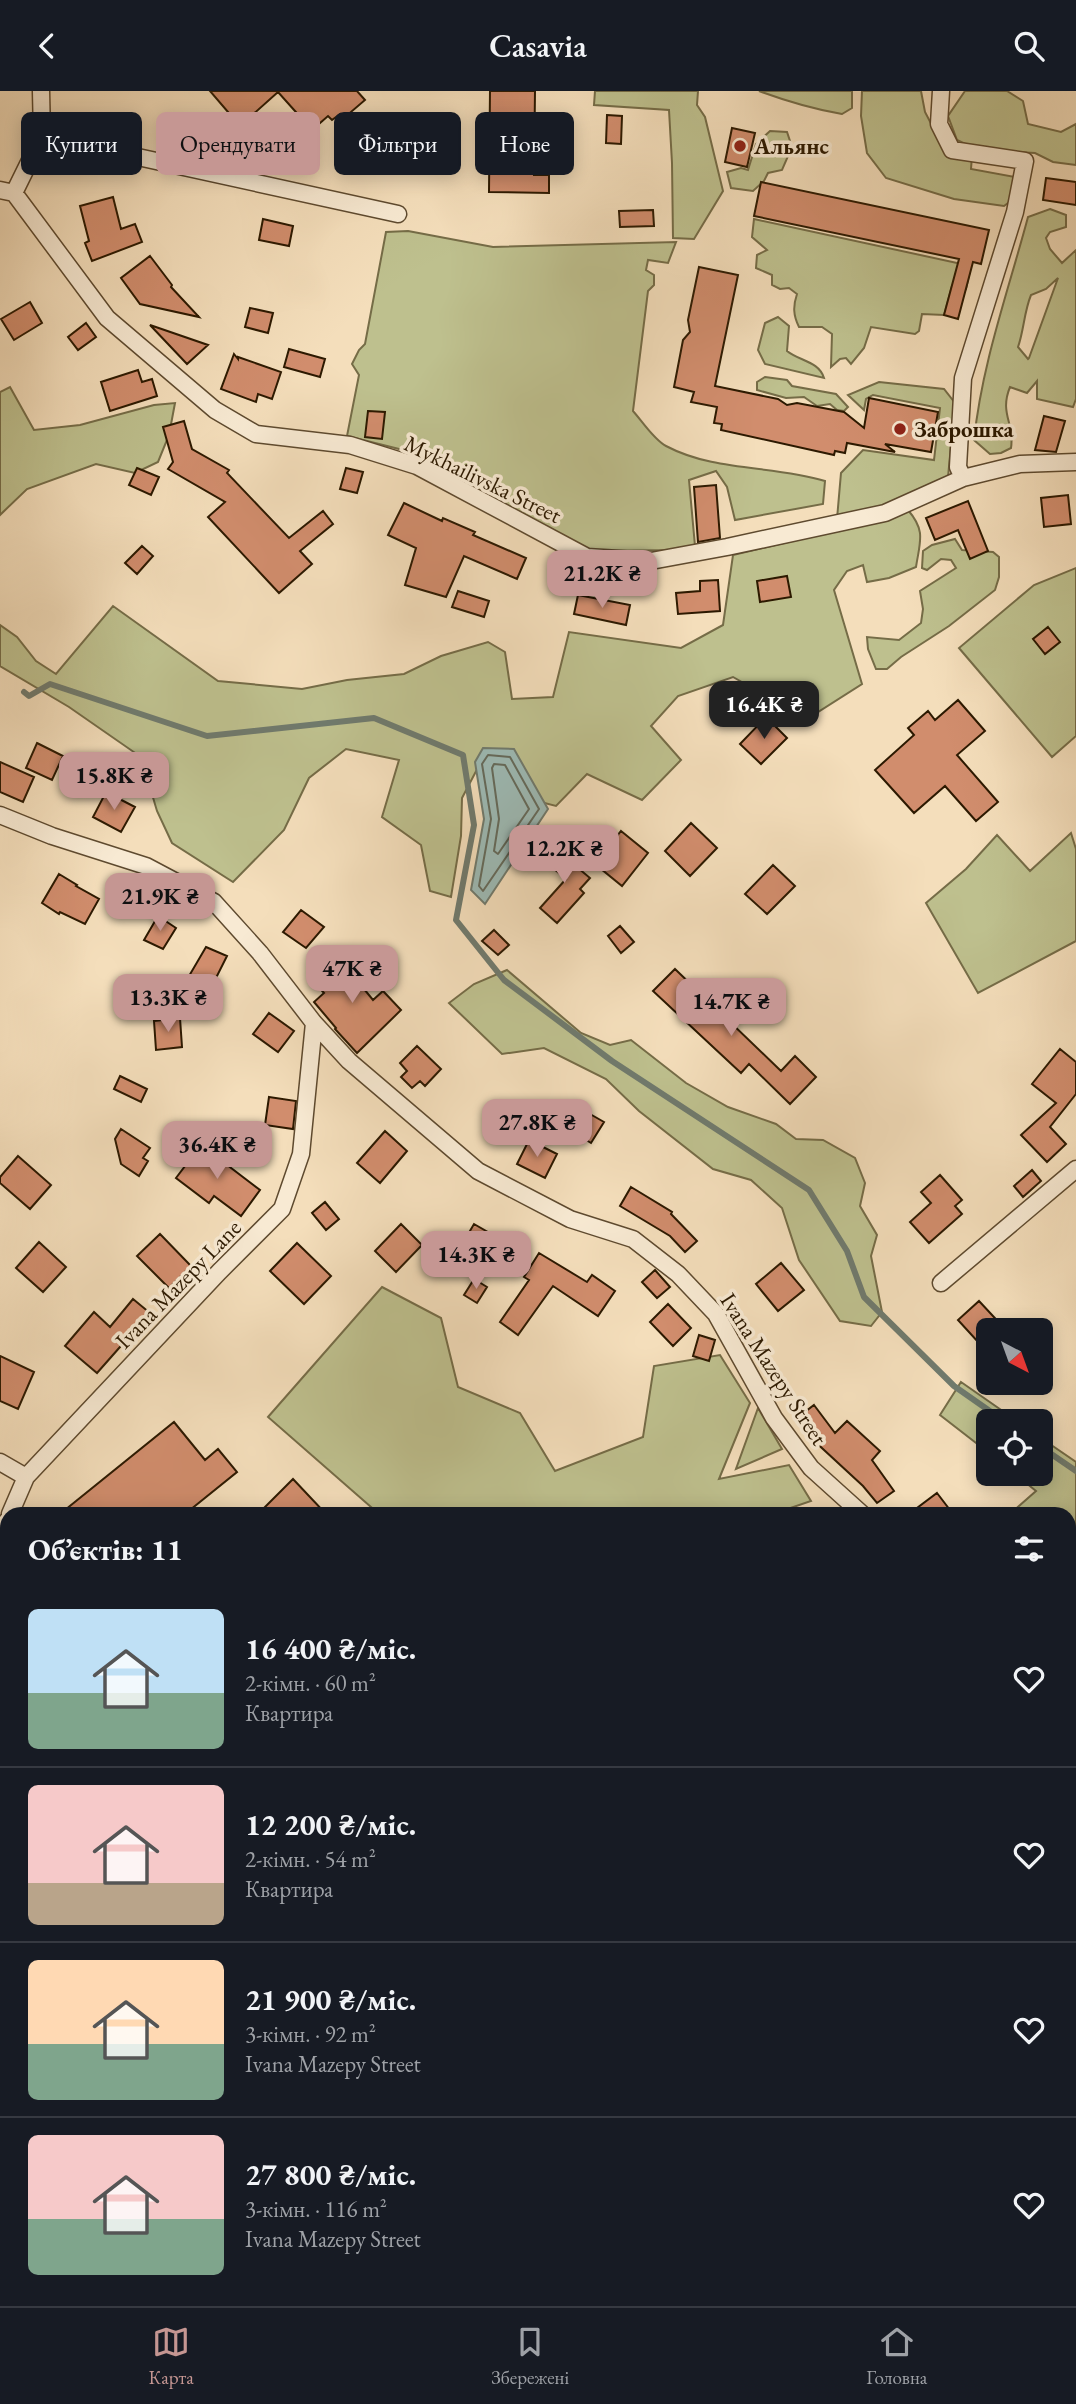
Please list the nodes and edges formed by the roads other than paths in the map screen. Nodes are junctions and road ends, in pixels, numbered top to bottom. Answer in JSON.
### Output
{"nodes":[{"id":1,"x":41,"y":91,"type":"edge"},
{"id":2,"x":941,"y":91,"type":"edge"},
{"id":3,"x":41,"y":112,"type":"edge"},
{"id":4,"x":142,"y":158,"type":"edge"},
{"id":5,"x":21,"y":169,"type":"edge"},
{"id":6,"x":7,"y":191,"type":"edge"},
{"id":7,"x":398,"y":214,"type":"dead end"},
{"id":8,"x":1076,"y":462,"type":"edge"},
{"id":9,"x":963,"y":478,"type":"junction"},
{"id":10,"x":0,"y":815,"type":"edge"},
{"id":11,"x":314,"y":1023,"type":"junction"},
{"id":12,"x":1076,"y":1170,"type":"edge"},
{"id":13,"x":941,"y":1283,"type":"dead end"},
{"id":14,"x":0,"y":1462,"type":"edge"},
{"id":15,"x":26,"y":1477,"type":"junction"},
{"id":16,"x":13,"y":1507,"type":"edge"},
{"id":17,"x":854,"y":1507,"type":"edge"}],
"edges":[{"from":1,"to":3,"type":"street"},
{"from":2,"to":9,"type":"street"},
{"from":4,"to":7,"type":"street"},
{"from":5,"to":6,"type":"street"},
{"from":6,"to":9,"type":"street","name":"Mykhailivska Street"},
{"from":8,"to":9,"type":"street","name":"Mykhailivska Street"},
{"from":10,"to":11,"type":"street","name":"Ivana Mazepy Street"},
{"from":11,"to":15,"type":"street","name":"Ivana Mazepy Lane"},
{"from":11,"to":17,"type":"street","name":"Ivana Mazepy Street"},
{"from":12,"to":13,"type":"street"},
{"from":14,"to":15,"type":"street"},
{"from":15,"to":16,"type":"street","name":"Ivana Mazepy Lane"}]}
